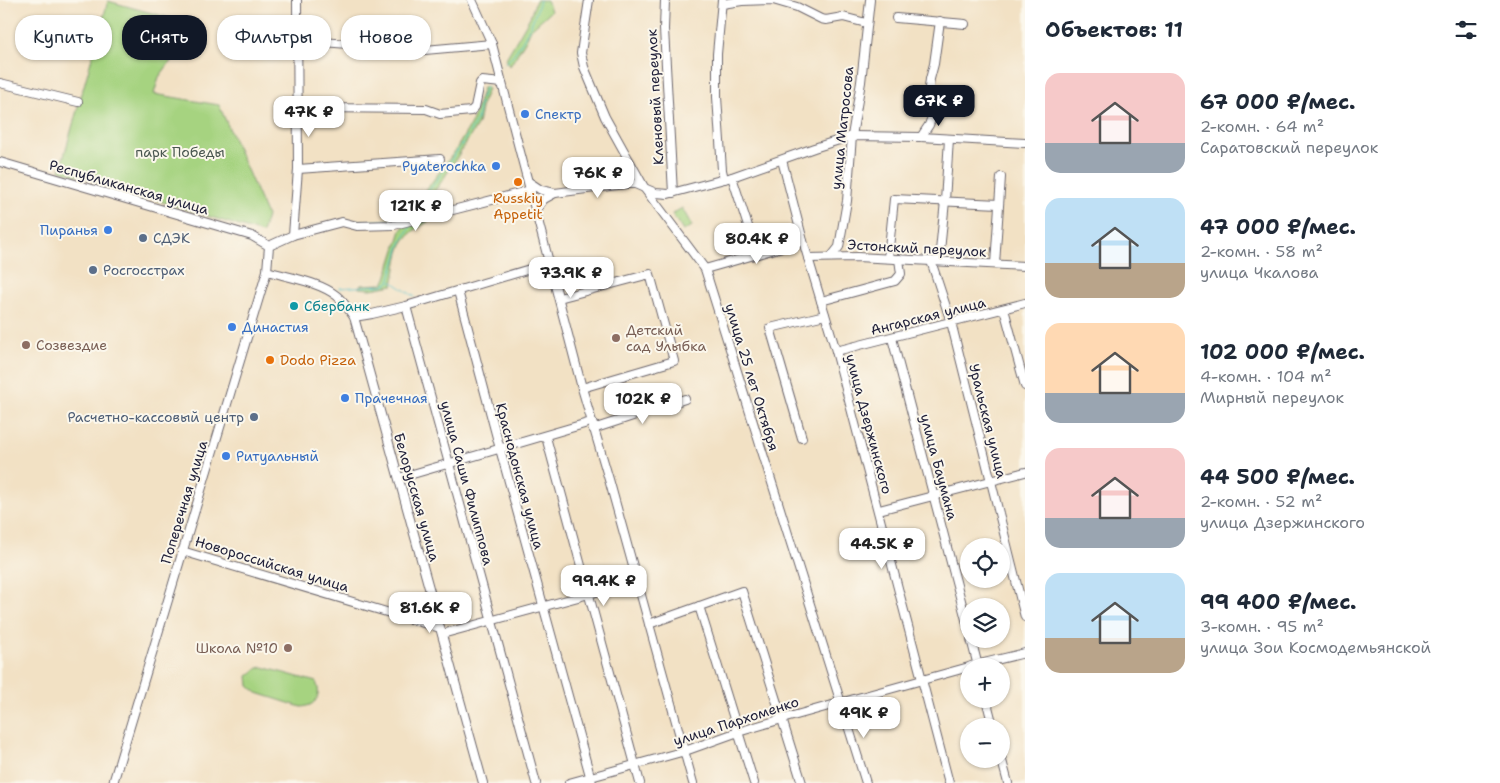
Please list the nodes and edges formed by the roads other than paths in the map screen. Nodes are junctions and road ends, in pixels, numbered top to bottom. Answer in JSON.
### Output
{"nodes":[{"id":1,"x":297,"y":0,"type":"edge"},
{"id":2,"x":472,"y":0,"type":"edge"},
{"id":3,"x":589,"y":0,"type":"edge"},
{"id":4,"x":665,"y":0,"type":"edge"},
{"id":5,"x":870,"y":0,"type":"edge"},
{"id":6,"x":722,"y":2,"type":"edge"},
{"id":7,"x":297,"y":15,"type":"edge"},
{"id":8,"x":896,"y":18,"type":"dead end"},
{"id":9,"x":940,"y":21,"type":"junction"},
{"id":10,"x":866,"y":23,"type":"junction"},
{"id":11,"x":965,"y":24,"type":"dead end"},
{"id":12,"x":331,"y":43,"type":"edge"},
{"id":13,"x":492,"y":44,"type":"junction"},
{"id":14,"x":297,"y":60,"type":"edge"},
{"id":15,"x":0,"y":83,"type":"edge"},
{"id":16,"x":502,"y":83,"type":"junction"},
{"id":17,"x":78,"y":102,"type":"dead end"},
{"id":18,"x":298,"y":113,"type":"junction"},
{"id":19,"x":852,"y":136,"type":"junction"},
{"id":20,"x":921,"y":138,"type":"junction"},
{"id":21,"x":949,"y":139,"type":"junction"},
{"id":22,"x":1025,"y":143,"type":"edge"},
{"id":23,"x":440,"y":159,"type":"dead end"},
{"id":24,"x":782,"y":160,"type":"junction"},
{"id":25,"x":0,"y":162,"type":"edge"},
{"id":26,"x":298,"y":169,"type":"junction"},
{"id":27,"x":1001,"y":177,"type":"dead end"},
{"id":28,"x":728,"y":178,"type":"junction"},
{"id":29,"x":530,"y":186,"type":"junction"},
{"id":30,"x":645,"y":190,"type":"junction"},
{"id":31,"x":673,"y":193,"type":"junction"},
{"id":32,"x":555,"y":194,"type":"junction"},
{"id":33,"x":946,"y":201,"type":"junction"},
{"id":34,"x":999,"y":204,"type":"junction"},
{"id":35,"x":536,"y":210,"type":"junction"},
{"id":36,"x":293,"y":235,"type":"junction"},
{"id":37,"x":803,"y":241,"type":"junction"},
{"id":38,"x":269,"y":246,"type":"junction"},
{"id":39,"x":757,"y":254,"type":"junction"},
{"id":40,"x":831,"y":257,"type":"junction"},
{"id":41,"x":808,"y":258,"type":"junction"},
{"id":42,"x":888,"y":258,"type":"junction"},
{"id":43,"x":899,"y":259,"type":"junction"},
{"id":44,"x":935,"y":261,"type":"junction"},
{"id":45,"x":550,"y":263,"type":"junction"},
{"id":46,"x":996,"y":264,"type":"junction"},
{"id":47,"x":1025,"y":266,"type":"edge"},
{"id":48,"x":705,"y":269,"type":"junction"},
{"id":49,"x":267,"y":271,"type":"junction"},
{"id":50,"x":458,"y":291,"type":"junction"},
{"id":51,"x":559,"y":298,"type":"junction"},
{"id":52,"x":821,"y":301,"type":"junction"},
{"id":53,"x":1025,"y":303,"type":"edge"},
{"id":54,"x":406,"y":306,"type":"junction"},
{"id":55,"x":1004,"y":309,"type":"junction"},
{"id":56,"x":825,"y":315,"type":"junction"},
{"id":57,"x":354,"y":317,"type":"junction"},
{"id":58,"x":951,"y":322,"type":"junction"},
{"id":59,"x":892,"y":338,"type":"junction"},
{"id":60,"x":836,"y":351,"type":"junction"},
{"id":61,"x":1025,"y":386,"type":"edge"},
{"id":62,"x":582,"y":388,"type":"junction"},
{"id":63,"x":685,"y":400,"type":"dead end"},
{"id":64,"x":592,"y":425,"type":"junction"},
{"id":65,"x":546,"y":436,"type":"junction"},
{"id":66,"x":802,"y":438,"type":"dead end"},
{"id":67,"x":500,"y":449,"type":"junction"},
{"id":68,"x":449,"y":464,"type":"junction"},
{"id":69,"x":1025,"y":472,"type":"edge"},
{"id":70,"x":399,"y":478,"type":"junction"},
{"id":71,"x":990,"y":481,"type":"junction"},
{"id":72,"x":934,"y":496,"type":"junction"},
{"id":73,"x":879,"y":510,"type":"junction"},
{"id":74,"x":182,"y":551,"type":"junction"},
{"id":75,"x":638,"y":581,"type":"junction"},
{"id":76,"x":589,"y":594,"type":"junction"},
{"id":77,"x":960,"y":598,"type":"edge"},
{"id":78,"x":543,"y":606,"type":"junction"},
{"id":79,"x":699,"y":606,"type":"junction"},
{"id":80,"x":1025,"y":617,"type":"edge"},
{"id":81,"x":492,"y":619,"type":"junction"},
{"id":82,"x":649,"y":624,"type":"junction"},
{"id":83,"x":441,"y":631,"type":"junction"},
{"id":84,"x":1025,"y":653,"type":"edge"},
{"id":85,"x":1005,"y":658,"type":"edge"},
{"id":86,"x":960,"y":670,"type":"edge"},
{"id":87,"x":922,"y":679,"type":"junction"},
{"id":88,"x":840,"y":702,"type":"junction"},
{"id":89,"x":782,"y":719,"type":"junction"},
{"id":90,"x":738,"y":732,"type":"junction"},
{"id":91,"x":685,"y":751,"type":"junction"},
{"id":92,"x":635,"y":765,"type":"junction"},
{"id":93,"x":1004,"y":768,"type":"edge"},
{"id":94,"x":591,"y":780,"type":"edge"},
{"id":95,"x":113,"y":783,"type":"edge"},
{"id":96,"x":483,"y":783,"type":"edge"},
{"id":97,"x":536,"y":783,"type":"edge"},
{"id":98,"x":569,"y":783,"type":"edge"},
{"id":99,"x":640,"y":783,"type":"edge"},
{"id":100,"x":693,"y":783,"type":"edge"},
{"id":101,"x":754,"y":783,"type":"edge"},
{"id":102,"x":802,"y":783,"type":"edge"},
{"id":103,"x":866,"y":783,"type":"edge"},
{"id":104,"x":949,"y":783,"type":"edge"},
{"id":105,"x":1008,"y":783,"type":"edge"}],
"edges":[{"from":1,"to":7,"type":"street"},
{"from":2,"to":13,"type":"street"},
{"from":3,"to":30,"type":"street","name":"улица 25 лет Октября"},
{"from":4,"to":31,"type":"street","name":"Кленовый переулок"},
{"from":5,"to":10,"type":"street","name":"улица Матросова"},
{"from":6,"to":10,"type":"street"},
{"from":6,"to":28,"type":"street"},
{"from":8,"to":9,"type":"street"},
{"from":9,"to":11,"type":"street"},
{"from":9,"to":20,"type":"street"},
{"from":10,"to":19,"type":"street","name":"улица Матросова"},
{"from":12,"to":13,"type":"street"},
{"from":13,"to":16,"type":"street"},
{"from":14,"to":18,"type":"street"},
{"from":15,"to":17,"type":"street"},
{"from":16,"to":18,"type":"street"},
{"from":16,"to":29,"type":"street"},
{"from":18,"to":26,"type":"street"},
{"from":19,"to":20,"type":"street"},
{"from":19,"to":24,"type":"street"},
{"from":19,"to":40,"type":"street","name":"улица Матросова"},
{"from":20,"to":21,"type":"street"},
{"from":21,"to":22,"type":"street"},
{"from":21,"to":33,"type":"street"},
{"from":23,"to":26,"type":"street"},
{"from":24,"to":28,"type":"street"},
{"from":24,"to":37,"type":"street","name":"улица Дзержинского"},
{"from":25,"to":38,"type":"street","name":"Республиканская улица"},
{"from":26,"to":36,"type":"street"},
{"from":27,"to":34,"type":"street"},
{"from":28,"to":31,"type":"street"},
{"from":28,"to":39,"type":"street"},
{"from":29,"to":32,"type":"street"},
{"from":29,"to":35,"type":"street"},
{"from":29,"to":36,"type":"street"},
{"from":30,"to":31,"type":"street"},
{"from":30,"to":32,"type":"street"},
{"from":30,"to":48,"type":"street","name":"улица 25 лет Октября"},
{"from":32,"to":35,"type":"street"},
{"from":33,"to":34,"type":"street"},
{"from":33,"to":42,"type":"street"},
{"from":33,"to":44,"type":"street"},
{"from":34,"to":46,"type":"street"},
{"from":35,"to":45,"type":"street"},
{"from":36,"to":38,"type":"street"},
{"from":37,"to":39,"type":"street"},
{"from":37,"to":41,"type":"street","name":"улица Дзержинского"},
{"from":38,"to":49,"type":"street","name":"Поперечная улица"},
{"from":39,"to":48,"type":"street"},
{"from":40,"to":41,"type":"street","name":"Эстонский переулок"},
{"from":40,"to":42,"type":"street","name":"Эстонский переулок"},
{"from":41,"to":52,"type":"street","name":"улица Дзержинского"},
{"from":42,"to":43,"type":"street","name":"Эстонский переулок"},
{"from":43,"to":44,"type":"street","name":"Эстонский переулок"},
{"from":43,"to":52,"type":"street"},
{"from":44,"to":46,"type":"street","name":"Эстонский переулок"},
{"from":44,"to":58,"type":"street","name":"Уральская улица"},
{"from":45,"to":50,"type":"street"},
{"from":45,"to":51,"type":"street"},
{"from":46,"to":47,"type":"street","name":"Эстонский переулок"},
{"from":48,"to":88,"type":"street","name":"улица 25 лет Октября"},
{"from":49,"to":57,"type":"street","name":"Белорусская улица"},
{"from":49,"to":74,"type":"street","name":"Поперечная улица"},
{"from":50,"to":54,"type":"street"},
{"from":50,"to":67,"type":"street","name":"Краснодонская улица"},
{"from":51,"to":62,"type":"street"},
{"from":51,"to":62,"type":"street"},
{"from":52,"to":56,"type":"street","name":"улица Дзержинского"},
{"from":53,"to":55,"type":"street","name":"Ангарская улица"},
{"from":54,"to":57,"type":"street"},
{"from":54,"to":68,"type":"street","name":"улица Саши Филиппова"},
{"from":55,"to":58,"type":"street","name":"Ангарская улица"},
{"from":55,"to":61,"type":"street"},
{"from":56,"to":60,"type":"street","name":"улица Дзержинского"},
{"from":56,"to":66,"type":"street"},
{"from":57,"to":70,"type":"street","name":"Белорусская улица"},
{"from":58,"to":59,"type":"street","name":"Ангарская улица"},
{"from":58,"to":71,"type":"street","name":"Уральская улица"},
{"from":59,"to":60,"type":"street","name":"Ангарская улица"},
{"from":59,"to":72,"type":"street","name":"улица Баумана"},
{"from":60,"to":73,"type":"street","name":"улица Дзержинского"},
{"from":62,"to":64,"type":"street"},
{"from":63,"to":64,"type":"street"},
{"from":64,"to":65,"type":"street"},
{"from":64,"to":75,"type":"street"},
{"from":65,"to":67,"type":"street"},
{"from":65,"to":76,"type":"street"},
{"from":67,"to":68,"type":"street"},
{"from":67,"to":78,"type":"street","name":"Краснодонская улица"},
{"from":68,"to":70,"type":"street"},
{"from":68,"to":81,"type":"street","name":"улица Саши Филиппова"},
{"from":69,"to":71,"type":"street"},
{"from":70,"to":83,"type":"street","name":"Белорусская улица"},
{"from":71,"to":72,"type":"street"},
{"from":71,"to":80,"type":"street","name":"Уральская улица"},
{"from":72,"to":73,"type":"street"},
{"from":72,"to":77,"type":"street","name":"улица Баумана"},
{"from":73,"to":87,"type":"street","name":"улица Дзержинского"},
{"from":74,"to":83,"type":"street","name":"Новороссийская улица"},
{"from":74,"to":95,"type":"street","name":"Поперечная улица"},
{"from":75,"to":76,"type":"street"},
{"from":75,"to":82,"type":"street"},
{"from":76,"to":78,"type":"street"},
{"from":76,"to":92,"type":"street"},
{"from":78,"to":81,"type":"street"},
{"from":78,"to":94,"type":"street","name":"Краснодонская улица"},
{"from":79,"to":82,"type":"street"},
{"from":79,"to":89,"type":"street"},
{"from":79,"to":90,"type":"street"},
{"from":81,"to":83,"type":"street"},
{"from":81,"to":97,"type":"street","name":"улица Саши Филиппова"},
{"from":82,"to":91,"type":"street"},
{"from":83,"to":96,"type":"street","name":"Белорусская улица"},
{"from":84,"to":85,"type":"street","name":"улица Пархоменко"},
{"from":86,"to":87,"type":"street","name":"улица Пархоменко"},
{"from":87,"to":88,"type":"street","name":"улица Пархоменко"},
{"from":87,"to":104,"type":"street","name":"улица Дзержинского"},
{"from":88,"to":89,"type":"street","name":"улица Пархоменко"},
{"from":88,"to":103,"type":"street","name":"улица 25 лет Октября"},
{"from":89,"to":90,"type":"street","name":"улица Пархоменко"},
{"from":89,"to":102,"type":"street"},
{"from":90,"to":91,"type":"street","name":"улица Пархоменко"},
{"from":90,"to":101,"type":"street"},
{"from":91,"to":92,"type":"street","name":"улица Пархоменко"},
{"from":91,"to":100,"type":"street"},
{"from":92,"to":94,"type":"street","name":"улица Пархоменко"},
{"from":92,"to":99,"type":"street"},
{"from":93,"to":105,"type":"street"},
{"from":94,"to":98,"type":"street","name":"улица Пархоменко"}]}
